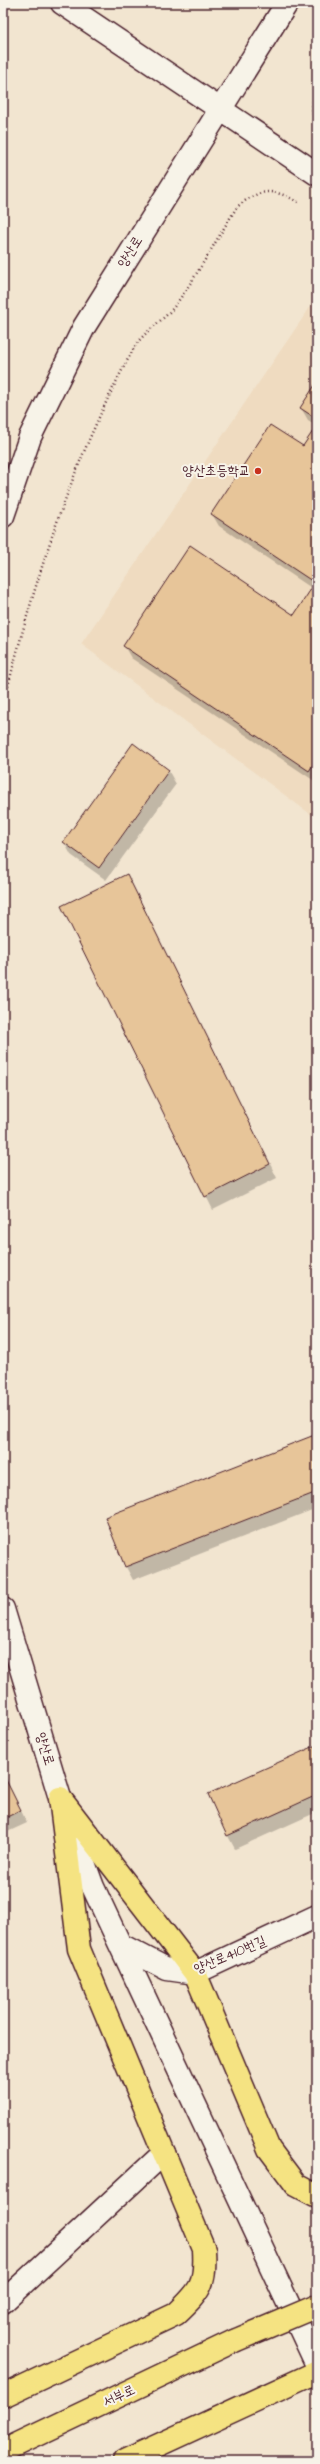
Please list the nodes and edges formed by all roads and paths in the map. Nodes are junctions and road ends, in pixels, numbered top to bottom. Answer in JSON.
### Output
{"nodes":[{"id":1,"x":62,"y":3,"type":"edge"},
{"id":2,"x":288,"y":3,"type":"edge"},
{"id":3,"x":317,"y":90,"type":"edge"},
{"id":4,"x":219,"y":109,"type":"junction"},
{"id":5,"x":317,"y":126,"type":"edge"},
{"id":6,"x":317,"y":174,"type":"edge"},
{"id":7,"x":298,"y":202,"type":"dead end"},
{"id":8,"x":3,"y":516,"type":"edge"},
{"id":9,"x":3,"y":706,"type":"edge"},
{"id":10,"x":3,"y":1609,"type":"edge"},
{"id":11,"x":60,"y":1798,"type":"junction"},
{"id":12,"x":317,"y":1916,"type":"edge"},
{"id":13,"x":121,"y":1945,"type":"junction"},
{"id":14,"x":195,"y":1973,"type":"junction"},
{"id":15,"x":164,"y":2153,"type":"junction"},
{"id":16,"x":317,"y":2196,"type":"edge"},
{"id":17,"x":3,"y":2302,"type":"edge"},
{"id":18,"x":317,"y":2306,"type":"edge"},
{"id":19,"x":317,"y":2365,"type":"edge"},
{"id":20,"x":317,"y":2372,"type":"edge"},
{"id":21,"x":3,"y":2396,"type":"edge"},
{"id":22,"x":3,"y":2451,"type":"edge"},
{"id":23,"x":124,"y":2461,"type":"edge"}],
"edges":[{"from":1,"to":4,"type":"street"},
{"from":2,"to":4,"type":"street","name":"양산로"},
{"from":3,"to":5,"type":"path"},
{"from":4,"to":6,"type":"street"},
{"from":4,"to":8,"type":"street","name":"양산로"},
{"from":7,"to":9,"type":"path"},
{"from":10,"to":11,"type":"street","name":"양산로"},
{"from":11,"to":13,"type":"street","name":"양산로"},
{"from":11,"to":14,"type":"main road"},
{"from":11,"to":15,"type":"main road"},
{"from":12,"to":14,"type":"street","name":"양산로410번길"},
{"from":13,"to":14,"type":"street","name":"양산로410번길"},
{"from":13,"to":19,"type":"street","name":"양산로"},
{"from":14,"to":16,"type":"main road"},
{"from":15,"to":17,"type":"street"},
{"from":15,"to":21,"type":"main road"},
{"from":18,"to":22,"type":"main road","name":"서부로","bridge":true},
{"from":20,"to":23,"type":"main road"}]}
